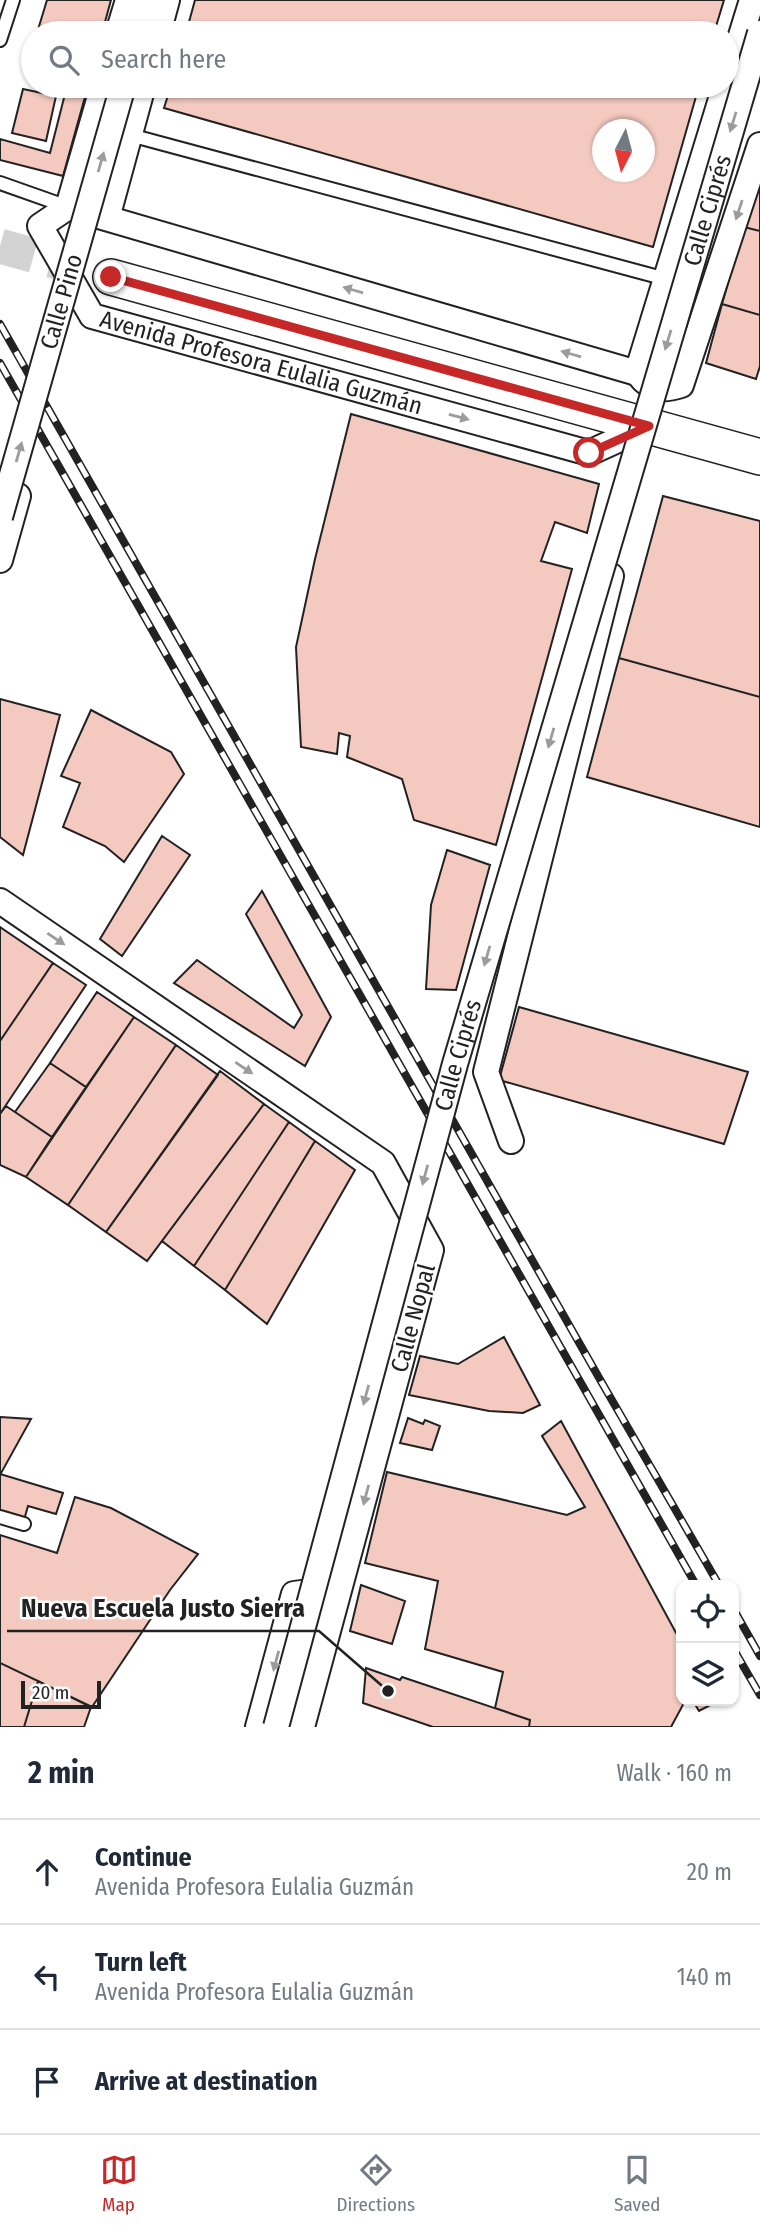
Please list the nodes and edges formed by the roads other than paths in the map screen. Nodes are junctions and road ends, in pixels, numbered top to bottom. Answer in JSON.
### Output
{"nodes":[{"id":1,"x":13,"y":0,"type":"edge"},
{"id":2,"x":128,"y":0,"type":"edge"},
{"id":3,"x":147,"y":0,"type":"edge"},
{"id":4,"x":167,"y":0,"type":"edge"},
{"id":5,"x":752,"y":0,"type":"edge"},
{"id":6,"x":122,"y":21,"type":"edge"},
{"id":7,"x":141,"y":21,"type":"edge"},
{"id":8,"x":161,"y":21,"type":"edge"},
{"id":9,"x":2,"y":22,"type":"edge"},
{"id":10,"x":760,"y":33,"type":"edge"},
{"id":11,"x":0,"y":40,"type":"edge"},
{"id":12,"x":739,"y":42,"type":"edge"},
{"id":13,"x":100,"y":98,"type":"edge"},
{"id":14,"x":120,"y":98,"type":"edge"},
{"id":15,"x":141,"y":98,"type":"edge"},
{"id":16,"x":721,"y":98,"type":"edge"},
{"id":17,"x":130,"y":135,"type":"junction"},
{"id":18,"x":760,"y":145,"type":"edge"},
{"id":19,"x":0,"y":183,"type":"edge"},
{"id":20,"x":68,"y":207,"type":"junction"},
{"id":21,"x":107,"y":218,"type":"junction"},
{"id":22,"x":111,"y":277,"type":"tunnel mouth"},
{"id":23,"x":666,"y":279,"type":"junction"},
{"id":24,"x":637,"y":373,"type":"junction"},
{"id":25,"x":649,"y":426,"type":"junction"},
{"id":26,"x":760,"y":457,"type":"edge"},
{"id":27,"x":18,"y":496,"type":"dead end"},
{"id":28,"x":0,"y":517,"type":"edge"},
{"id":29,"x":0,"y":560,"type":"edge"},
{"id":30,"x":0,"y":901,"type":"edge"},
{"id":31,"x":511,"y":1141,"type":"dead end"},
{"id":32,"x":0,"y":1517,"type":"edge"},
{"id":33,"x":24,"y":1524,"type":"dead end"},
{"id":34,"x":341,"y":1588,"type":"junction"},
{"id":35,"x":258,"y":1727,"type":"edge"},
{"id":36,"x":276,"y":1727,"type":"edge"},
{"id":37,"x":302,"y":1727,"type":"edge"}],
"edges":[{"from":1,"to":9,"type":"lane"},
{"from":2,"to":6,"type":"street"},
{"from":3,"to":7,"type":"street"},
{"from":4,"to":8,"type":"street"},
{"from":5,"to":12,"type":"street","name":"Calle Ciprés"},
{"from":9,"to":11,"type":"lane"},
{"from":10,"to":36,"type":"street","name":"Calle Ciprés","one_way":true,"bridge":true},
{"from":13,"to":20,"type":"street"},
{"from":28,"to":14,"type":"street","name":"Calle Pino","one_way":true,"bridge":true},
{"from":15,"to":17,"type":"street"},
{"from":16,"to":23,"type":"street","name":"Calle Ciprés"},
{"from":17,"to":21,"type":"street"},
{"from":17,"to":23,"type":"lane"},
{"from":18,"to":24,"type":"street","name":"Calle Ciprés","one_way":true},
{"from":19,"to":20,"type":"lane"},
{"from":20,"to":21,"type":"street"},
{"from":20,"to":25,"type":"street","name":"Avenida Profesora Eulalia Guzmán","one_way":true},
{"from":24,"to":21,"type":"street","one_way":true},
{"from":22,"to":25,"type":"main road","name":"Avenida Profesora Eulalia Guzmán"},
{"from":23,"to":24,"type":"street","name":"Calle Ciprés"},
{"from":25,"to":26,"type":"main road","name":"Avenida Profesora Eulalia Guzmán"},
{"from":25,"to":31,"type":"street"},
{"from":27,"to":29,"type":"street"},
{"from":30,"to":34,"type":"street","name":"Calle Nopal","one_way":true},
{"from":32,"to":33,"type":"lane"},
{"from":34,"to":35,"type":"street","one_way":true},
{"from":34,"to":37,"type":"street","name":"Calle Nopal"}]}
